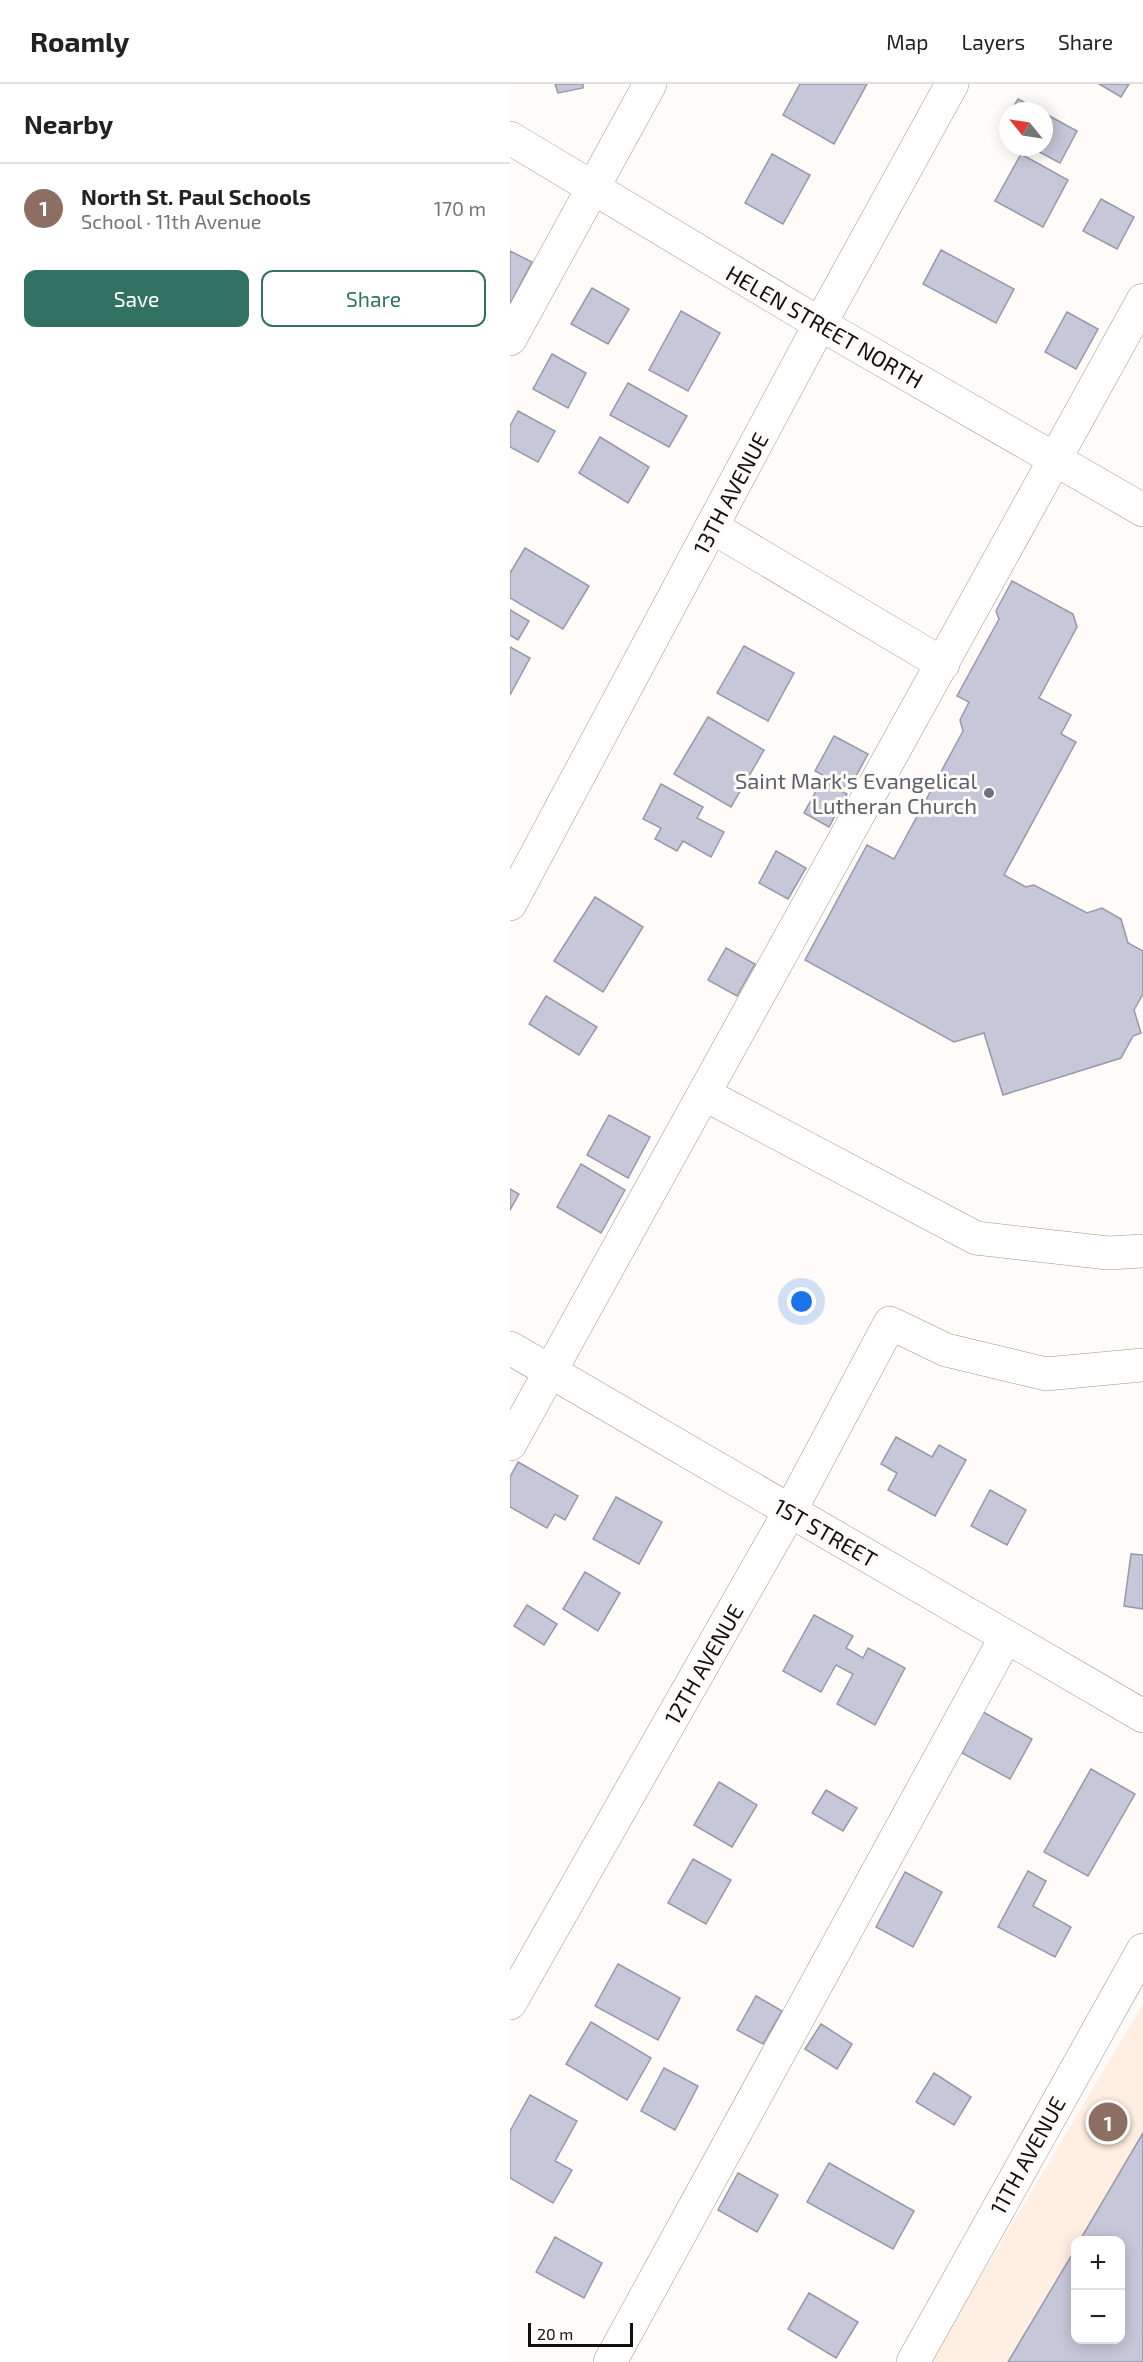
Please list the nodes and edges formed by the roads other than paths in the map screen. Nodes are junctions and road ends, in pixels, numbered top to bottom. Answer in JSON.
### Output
{"nodes":[{"id":1,"x":650,"y":84,"type":"edge"},
{"id":2,"x":952,"y":84,"type":"edge"},
{"id":3,"x":510,"y":138,"type":"edge"},
{"id":4,"x":593,"y":188,"type":"junction"},
{"id":5,"x":1143,"y":300,"type":"edge"},
{"id":6,"x":820,"y":324,"type":"junction"},
{"id":7,"x":510,"y":339,"type":"edge"},
{"id":8,"x":1056,"y":460,"type":"junction"},
{"id":9,"x":1143,"y":510,"type":"edge"},
{"id":10,"x":712,"y":527,"type":"junction"},
{"id":11,"x":943,"y":664,"type":"junction"},
{"id":12,"x":510,"y":904,"type":"edge"},
{"id":13,"x":704,"y":1094,"type":"junction"},
{"id":14,"x":1143,"y":1251,"type":"edge"},
{"id":15,"x":510,"y":1348,"type":"edge"},
{"id":16,"x":1143,"y":1365,"type":"edge"},
{"id":17,"x":550,"y":1371,"type":"junction"},
{"id":18,"x":510,"y":1444,"type":"edge"},
{"id":19,"x":790,"y":1511,"type":"junction"},
{"id":20,"x":1006,"y":1637,"type":"junction"},
{"id":21,"x":1143,"y":1716,"type":"edge"},
{"id":22,"x":1143,"y":1950,"type":"edge"},
{"id":23,"x":510,"y":2003,"type":"edge"},
{"id":24,"x":610,"y":2362,"type":"edge"},
{"id":25,"x":914,"y":2362,"type":"edge"}],
"edges":[{"from":1,"to":4,"type":"street"},
{"from":2,"to":6,"type":"street","name":"13TH AVENUE"},
{"from":3,"to":4,"type":"street","name":"HELEN STREET NORTH"},
{"from":4,"to":6,"type":"street","name":"HELEN STREET NORTH"},
{"from":4,"to":7,"type":"street"},
{"from":5,"to":8,"type":"street"},
{"from":6,"to":8,"type":"street","name":"HELEN STREET NORTH"},
{"from":6,"to":10,"type":"street","name":"13TH AVENUE"},
{"from":8,"to":9,"type":"street","name":"HELEN STREET NORTH"},
{"from":8,"to":11,"type":"street"},
{"from":10,"to":11,"type":"street"},
{"from":10,"to":12,"type":"street","name":"13TH AVENUE"},
{"from":11,"to":13,"type":"street"},
{"from":13,"to":14,"type":"street"},
{"from":13,"to":17,"type":"street"},
{"from":15,"to":17,"type":"street","name":"1ST STREET"},
{"from":16,"to":19,"type":"street","name":"12TH AVENUE"},
{"from":17,"to":18,"type":"street"},
{"from":17,"to":19,"type":"street","name":"1ST STREET"},
{"from":19,"to":20,"type":"street","name":"1ST STREET"},
{"from":19,"to":23,"type":"street","name":"12TH AVENUE"},
{"from":20,"to":21,"type":"street","name":"1ST STREET"},
{"from":20,"to":24,"type":"street"},
{"from":22,"to":25,"type":"street","name":"11TH AVENUE"}]}
